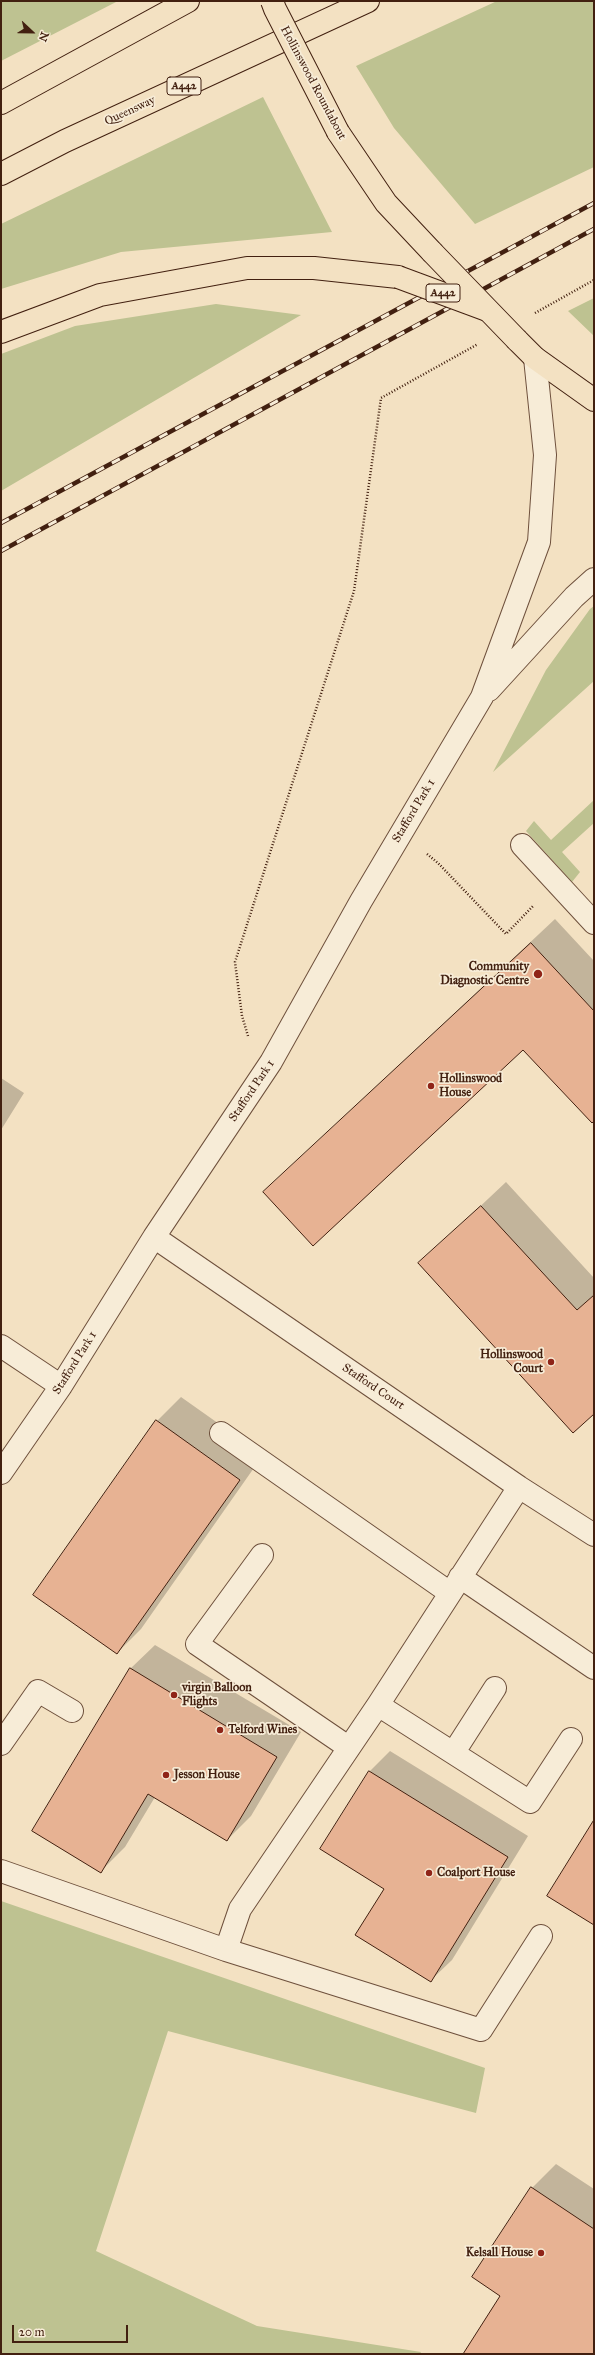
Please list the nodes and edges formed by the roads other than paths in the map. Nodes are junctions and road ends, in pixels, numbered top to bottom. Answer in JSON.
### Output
{"nodes":[{"id":1,"x":188,"y":1,"type":"edge"},
{"id":2,"x":272,"y":1,"type":"edge"},
{"id":3,"x":368,"y":1,"type":"edge"},
{"id":4,"x":1,"y":103,"type":"edge"},
{"id":5,"x":1,"y":174,"type":"edge"},
{"id":6,"x":487,"y":310,"type":"junction"},
{"id":7,"x":1,"y":332,"type":"edge"},
{"id":8,"x":535,"y":358,"type":"junction"},
{"id":9,"x":594,"y":400,"type":"edge"},
{"id":10,"x":594,"y":579,"type":"edge"},
{"id":11,"x":482,"y":697,"type":"junction"},
{"id":12,"x":522,"y":845,"type":"dead end"},
{"id":13,"x":594,"y":923,"type":"edge"},
{"id":14,"x":154,"y":1237,"type":"junction"},
{"id":15,"x":1,"y":1346,"type":"edge"},
{"id":16,"x":61,"y":1386,"type":"junction"},
{"id":17,"x":221,"y":1433,"type":"dead end"},
{"id":18,"x":1,"y":1473,"type":"edge"},
{"id":19,"x":519,"y":1487,"type":"junction"},
{"id":20,"x":594,"y":1535,"type":"edge"},
{"id":21,"x":262,"y":1555,"type":"dead end"},
{"id":22,"x":455,"y":1585,"type":"junction"},
{"id":23,"x":594,"y":1668,"type":"edge"},
{"id":24,"x":495,"y":1688,"type":"dead end"},
{"id":25,"x":378,"y":1704,"type":"junction"},
{"id":26,"x":72,"y":1712,"type":"dead end"},
{"id":27,"x":571,"y":1739,"type":"dead end"},
{"id":28,"x":1,"y":1744,"type":"edge"},
{"id":29,"x":348,"y":1747,"type":"junction"},
{"id":30,"x":454,"y":1752,"type":"junction"},
{"id":31,"x":1,"y":1871,"type":"edge"},
{"id":32,"x":541,"y":1936,"type":"dead end"},
{"id":33,"x":226,"y":1950,"type":"junction"}],
"edges":[{"from":1,"to":4,"type":"main road"},
{"from":2,"to":6,"type":"main road","name":"Hollinswood Roundabout","bridge":true},
{"from":3,"to":5,"type":"main road","name":"Queensway","number":"A442"},
{"from":6,"to":7,"type":"main road","number":"A442","bridge":true},
{"from":6,"to":8,"type":"main road","name":"Hollinswood Roundabout","bridge":true},
{"from":8,"to":9,"type":"main road","name":"Hollinswood Roundabout"},
{"from":8,"to":11,"type":"street"},
{"from":10,"to":11,"type":"street"},
{"from":11,"to":14,"type":"street","name":"Stafford Park 1"},
{"from":12,"to":13,"type":"street"},
{"from":14,"to":16,"type":"street","name":"Stafford Park 1"},
{"from":14,"to":19,"type":"street","name":"Stafford Court"},
{"from":15,"to":16,"type":"street"},
{"from":16,"to":18,"type":"street","name":"Stafford Park 1"},
{"from":17,"to":22,"type":"street"},
{"from":19,"to":20,"type":"street","name":"Stafford Court"},
{"from":19,"to":22,"type":"street"},
{"from":21,"to":29,"type":"street"},
{"from":22,"to":23,"type":"street"},
{"from":22,"to":25,"type":"street"},
{"from":24,"to":30,"type":"street"},
{"from":25,"to":29,"type":"street"},
{"from":25,"to":30,"type":"street"},
{"from":26,"to":28,"type":"street"},
{"from":27,"to":30,"type":"street"},
{"from":29,"to":33,"type":"street"},
{"from":31,"to":33,"type":"street"},
{"from":32,"to":33,"type":"street"}]}
